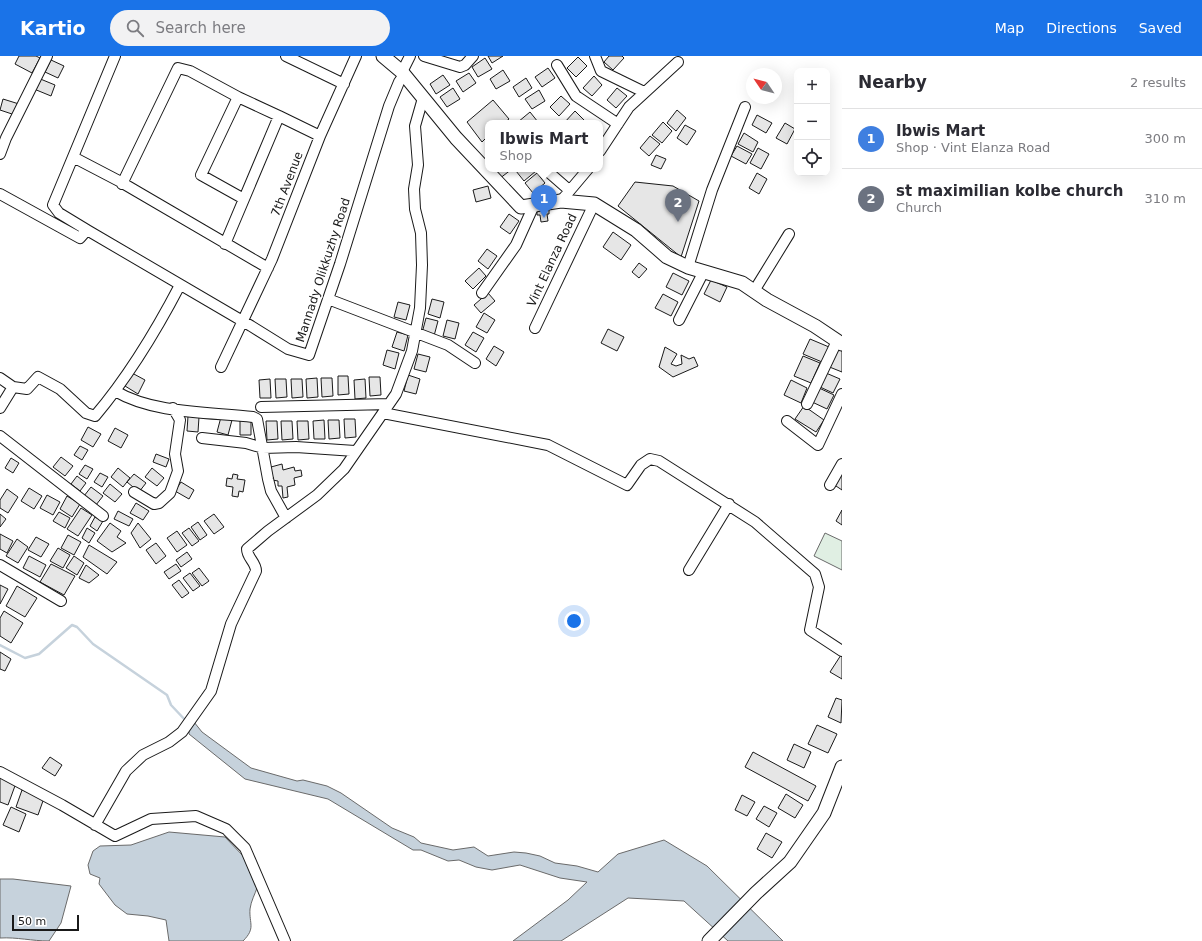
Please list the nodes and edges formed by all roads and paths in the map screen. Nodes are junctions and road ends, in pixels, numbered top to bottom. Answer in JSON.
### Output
{"nodes":[{"id":1,"x":47,"y":56,"type":"edge"},
{"id":2,"x":114,"y":56,"type":"edge"},
{"id":3,"x":286,"y":56,"type":"edge"},
{"id":4,"x":356,"y":56,"type":"edge"},
{"id":5,"x":383,"y":56,"type":"edge"},
{"id":6,"x":410,"y":56,"type":"edge"},
{"id":7,"x":424,"y":56,"type":"edge"},
{"id":8,"x":473,"y":56,"type":"edge"},
{"id":9,"x":594,"y":56,"type":"edge"},
{"id":10,"x":678,"y":62,"type":"dead end"},
{"id":11,"x":557,"y":64,"type":"dead end"},
{"id":12,"x":403,"y":74,"type":"junction"},
{"id":13,"x":344,"y":84,"type":"junction"},
{"id":14,"x":644,"y":92,"type":"junction"},
{"id":15,"x":238,"y":97,"type":"junction"},
{"id":16,"x":423,"y":98,"type":"junction"},
{"id":17,"x":745,"y":107,"type":"dead end"},
{"id":18,"x":279,"y":116,"type":"junction"},
{"id":19,"x":618,"y":124,"type":"junction"},
{"id":20,"x":320,"y":136,"type":"junction"},
{"id":21,"x":603,"y":146,"type":"edge"},
{"id":22,"x":0,"y":154,"type":"edge"},
{"id":23,"x":73,"y":157,"type":"junction"},
{"id":24,"x":485,"y":169,"type":"edge"},
{"id":25,"x":488,"y":172,"type":"edge"},
{"id":26,"x":548,"y":172,"type":"edge"},
{"id":27,"x":585,"y":172,"type":"edge"},
{"id":28,"x":122,"y":184,"type":"junction"},
{"id":29,"x":569,"y":190,"type":"junction"},
{"id":30,"x":0,"y":194,"type":"edge"},
{"id":31,"x":244,"y":199,"type":"junction"},
{"id":32,"x":561,"y":201,"type":"junction"},
{"id":33,"x":594,"y":204,"type":"junction"},
{"id":34,"x":534,"y":205,"type":"junction"},
{"id":35,"x":87,"y":230,"type":"junction"},
{"id":36,"x":789,"y":234,"type":"dead end"},
{"id":37,"x":225,"y":244,"type":"junction"},
{"id":38,"x":688,"y":267,"type":"junction"},
{"id":39,"x":268,"y":268,"type":"junction"},
{"id":40,"x":704,"y":271,"type":"junction"},
{"id":41,"x":180,"y":285,"type":"junction"},
{"id":42,"x":754,"y":291,"type":"junction"},
{"id":43,"x":482,"y":293,"type":"dead end"},
{"id":44,"x":328,"y":300,"type":"junction"},
{"id":45,"x":679,"y":320,"type":"dead end"},
{"id":46,"x":242,"y":321,"type":"junction"},
{"id":47,"x":534,"y":328,"type":"dead end"},
{"id":48,"x":414,"y":333,"type":"junction"},
{"id":49,"x":839,"y":342,"type":"edge"},
{"id":50,"x":475,"y":363,"type":"dead end"},
{"id":51,"x":221,"y":368,"type":"dead end"},
{"id":52,"x":0,"y":378,"type":"edge"},
{"id":53,"x":13,"y":387,"type":"junction"},
{"id":54,"x":116,"y":391,"type":"junction"},
{"id":55,"x":842,"y":394,"type":"edge"},
{"id":56,"x":389,"y":404,"type":"junction"},
{"id":57,"x":807,"y":404,"type":"dead end"},
{"id":58,"x":261,"y":407,"type":"dead end"},
{"id":59,"x":0,"y":408,"type":"edge"},
{"id":60,"x":173,"y":408,"type":"junction"},
{"id":61,"x":383,"y":413,"type":"junction"},
{"id":62,"x":787,"y":421,"type":"dead end"},
{"id":63,"x":0,"y":436,"type":"edge"},
{"id":64,"x":202,"y":438,"type":"dead end"},
{"id":65,"x":263,"y":448,"type":"junction"},
{"id":66,"x":356,"y":451,"type":"junction"},
{"id":67,"x":842,"y":464,"type":"edge"},
{"id":68,"x":830,"y":485,"type":"dead end"},
{"id":69,"x":134,"y":492,"type":"dead end"},
{"id":70,"x":729,"y":504,"type":"junction"},
{"id":71,"x":103,"y":516,"type":"dead end"},
{"id":72,"x":286,"y":518,"type":"junction"},
{"id":73,"x":0,"y":565,"type":"edge"},
{"id":74,"x":689,"y":570,"type":"dead end"},
{"id":75,"x":61,"y":600,"type":"dead end"},
{"id":76,"x":842,"y":651,"type":"edge"},
{"id":77,"x":842,"y":768,"type":"edge"},
{"id":78,"x":0,"y":772,"type":"edge"},
{"id":79,"x":95,"y":825,"type":"junction"},
{"id":80,"x":285,"y":941,"type":"edge"},
{"id":81,"x":709,"y":941,"type":"edge"}],
"edges":[{"from":1,"to":22,"type":"street"},
{"from":2,"to":23,"type":"street"},
{"from":3,"to":13,"type":"street"},
{"from":4,"to":13,"type":"street","name":"7th Avenue"},
{"from":5,"to":12,"type":"main road"},
{"from":6,"to":12,"type":"street","name":"Mannady Olikkuzhy Road"},
{"from":7,"to":8,"type":"street"},
{"from":9,"to":14,"type":"street"},
{"from":10,"to":14,"type":"street"},
{"from":11,"to":19,"type":"street"},
{"from":12,"to":16,"type":"main road"},
{"from":12,"to":44,"type":"street","name":"Mannady Olikkuzhy Road"},
{"from":13,"to":20,"type":"street","name":"7th Avenue"},
{"from":14,"to":19,"type":"street"},
{"from":15,"to":18,"type":"street"},
{"from":15,"to":28,"type":"street"},
{"from":15,"to":31,"type":"street"},
{"from":16,"to":24,"type":"main road"},
{"from":16,"to":48,"type":"street"},
{"from":17,"to":38,"type":"street"},
{"from":18,"to":20,"type":"street"},
{"from":18,"to":31,"type":"street"},
{"from":19,"to":21,"type":"street"},
{"from":20,"to":39,"type":"street","name":"7th Avenue"},
{"from":23,"to":28,"type":"street"},
{"from":23,"to":35,"type":"street"},
{"from":25,"to":34,"type":"main road"},
{"from":26,"to":29,"type":"street"},
{"from":27,"to":29,"type":"street"},
{"from":28,"to":37,"type":"street"},
{"from":29,"to":32,"type":"street"},
{"from":30,"to":35,"type":"street"},
{"from":31,"to":37,"type":"street"},
{"from":32,"to":33,"type":"main road"},
{"from":32,"to":34,"type":"main road"},
{"from":33,"to":38,"type":"main road"},
{"from":33,"to":47,"type":"street","name":"Vint Elanza Road"},
{"from":34,"to":43,"type":"street"},
{"from":35,"to":41,"type":"street"},
{"from":36,"to":42,"type":"street"},
{"from":37,"to":39,"type":"street"},
{"from":38,"to":40,"type":"main road"},
{"from":39,"to":46,"type":"street","name":"7th Avenue"},
{"from":40,"to":42,"type":"main road"},
{"from":40,"to":45,"type":"street"},
{"from":41,"to":46,"type":"street"},
{"from":41,"to":54,"type":"street"},
{"from":42,"to":49,"type":"main road"},
{"from":44,"to":46,"type":"street","name":"Mannady Olikkuzhy Road"},
{"from":44,"to":48,"type":"street"},
{"from":46,"to":51,"type":"street"},
{"from":48,"to":50,"type":"street"},
{"from":48,"to":56,"type":"street"},
{"from":49,"to":57,"type":"street"},
{"from":52,"to":53,"type":"street"},
{"from":53,"to":54,"type":"street"},
{"from":53,"to":59,"type":"street"},
{"from":54,"to":60,"type":"street"},
{"from":55,"to":62,"type":"street"},
{"from":56,"to":58,"type":"street"},
{"from":56,"to":61,"type":"street"},
{"from":60,"to":65,"type":"street"},
{"from":60,"to":69,"type":"street"},
{"from":61,"to":66,"type":"street"},
{"from":61,"to":70,"type":"street"},
{"from":63,"to":71,"type":"street"},
{"from":64,"to":65,"type":"street"},
{"from":65,"to":66,"type":"street"},
{"from":65,"to":72,"type":"street"},
{"from":66,"to":72,"type":"street"},
{"from":67,"to":68,"type":"street"},
{"from":70,"to":74,"type":"street"},
{"from":70,"to":76,"type":"street"},
{"from":72,"to":79,"type":"street"},
{"from":73,"to":75,"type":"street"},
{"from":77,"to":81,"type":"main road"},
{"from":78,"to":79,"type":"street"},
{"from":79,"to":80,"type":"street"}]}
